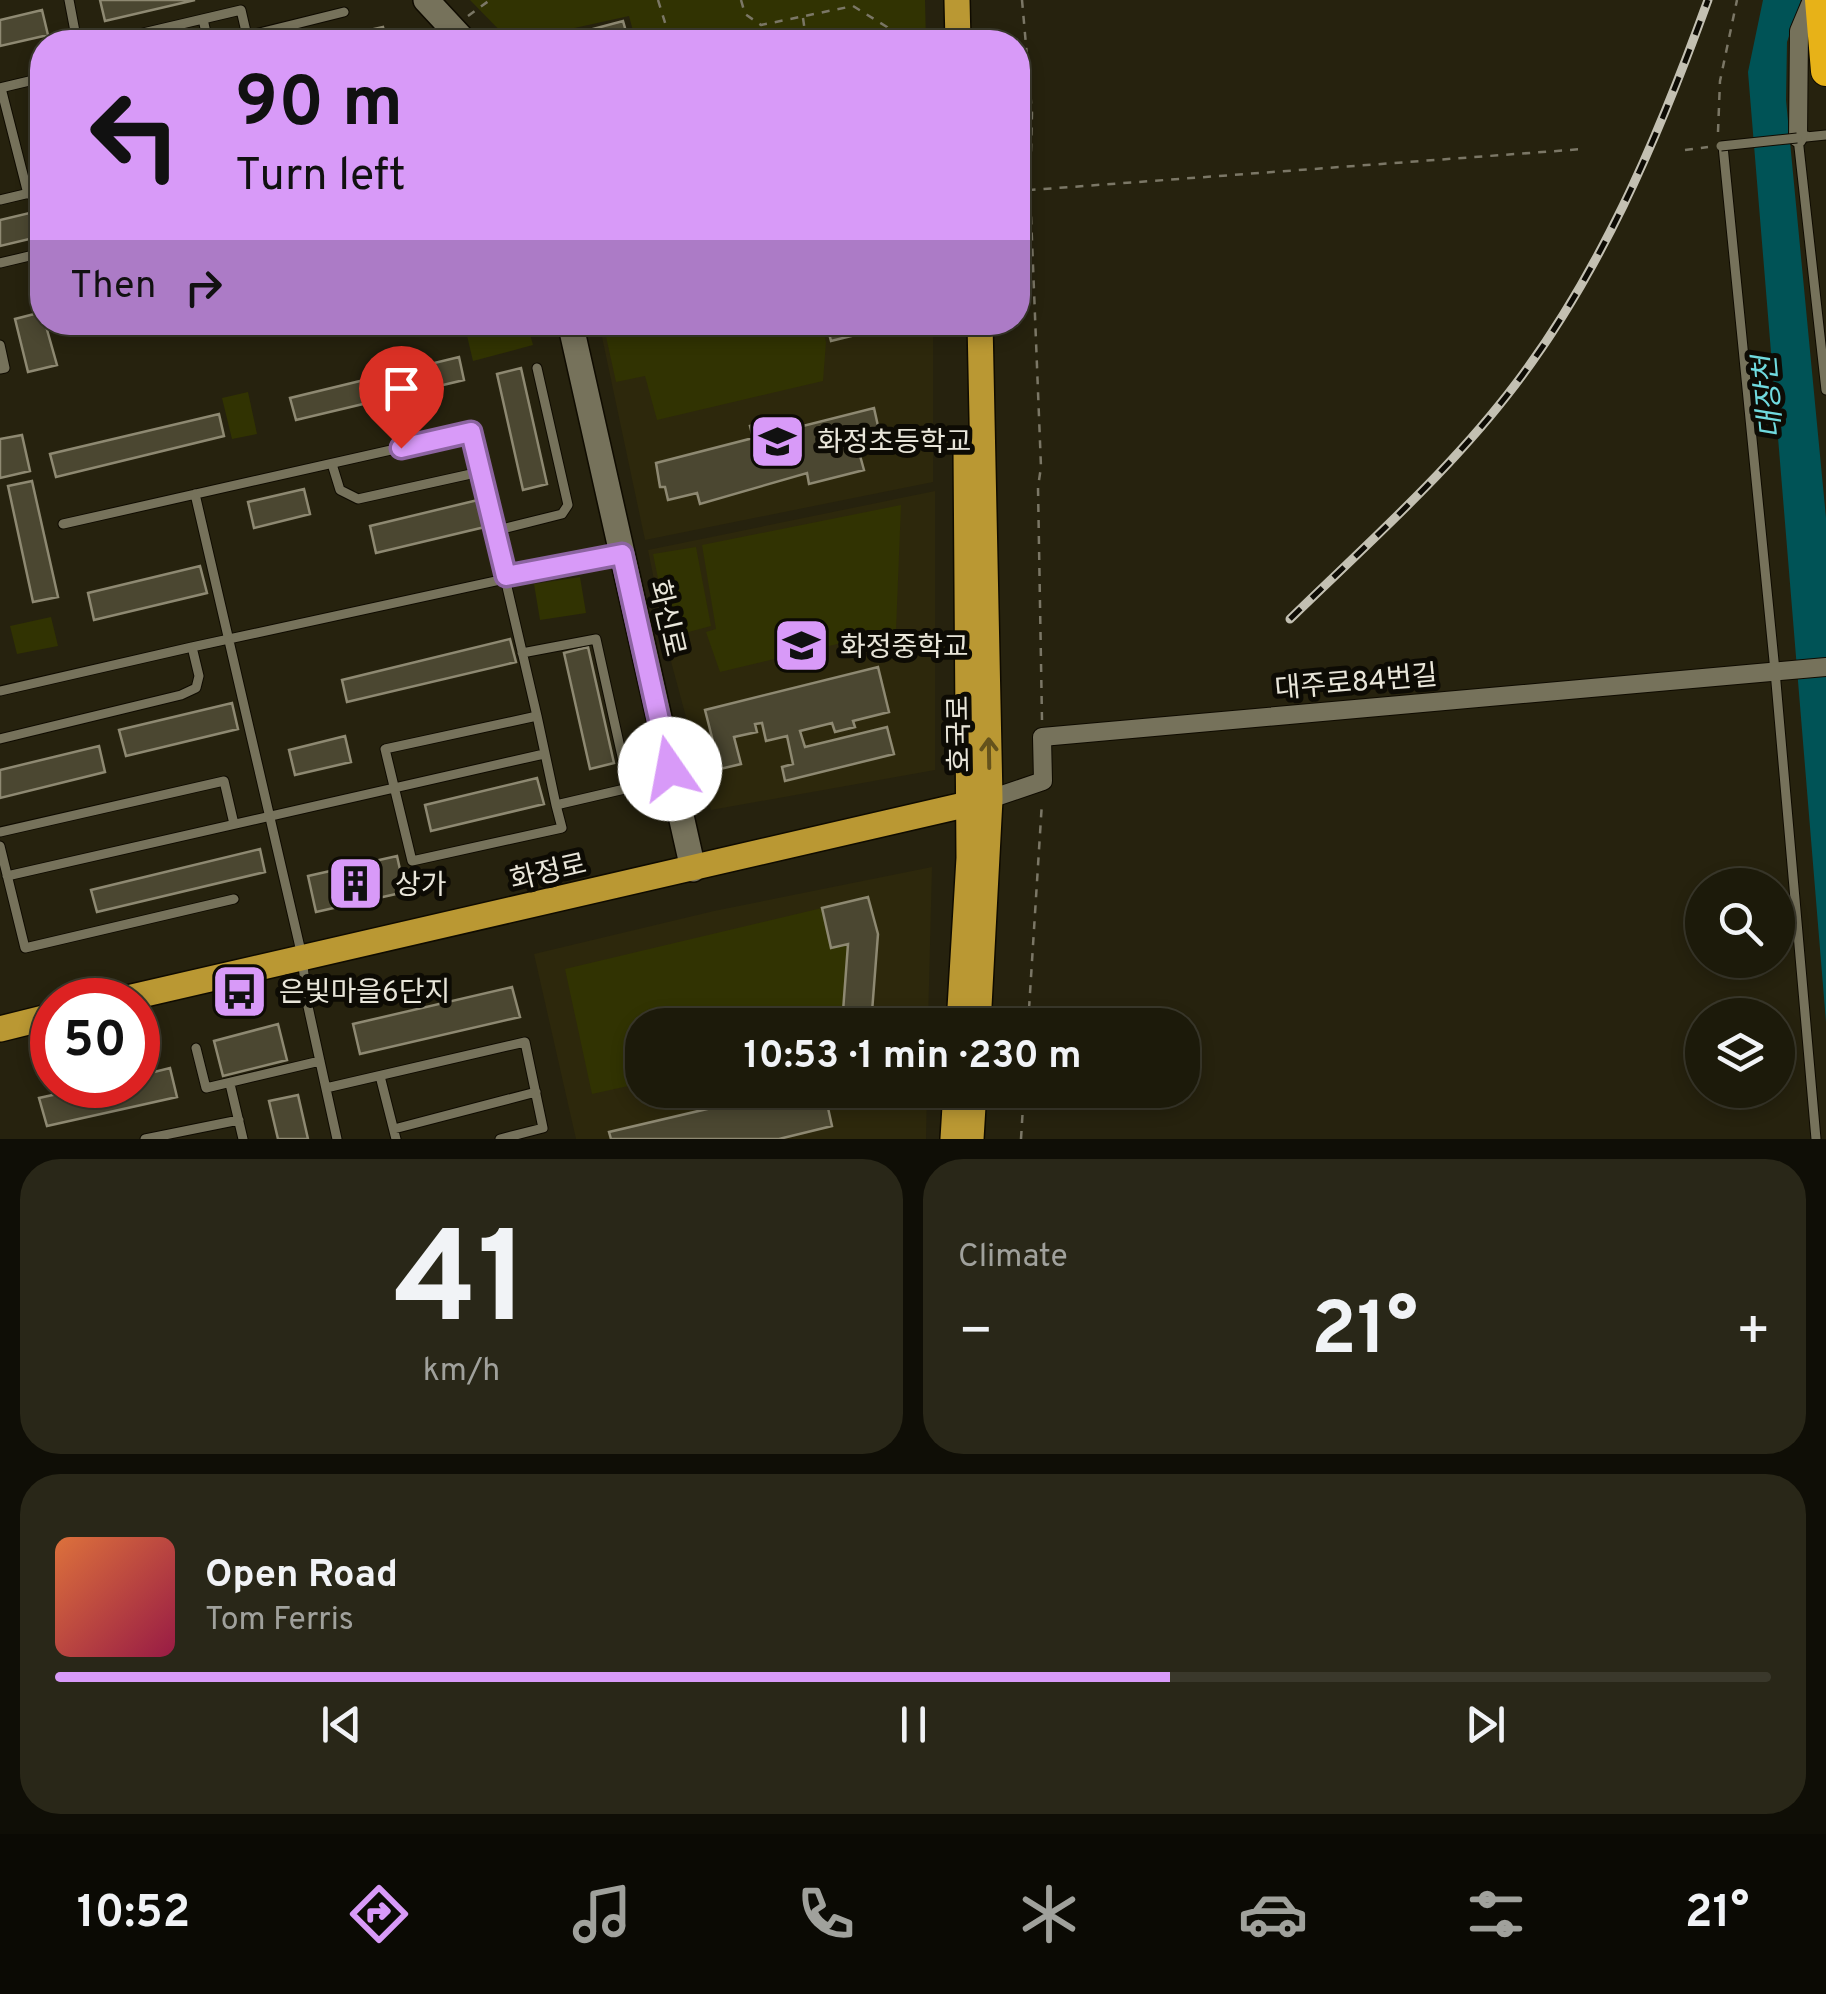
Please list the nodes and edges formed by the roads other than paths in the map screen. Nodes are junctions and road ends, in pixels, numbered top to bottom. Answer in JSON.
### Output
{"nodes":[{"id":1,"x":69,"y":0,"type":"edge"},
{"id":2,"x":426,"y":0,"type":"edge"},
{"id":3,"x":957,"y":0,"type":"edge"},
{"id":4,"x":971,"y":0,"type":"edge"},
{"id":5,"x":1816,"y":0,"type":"edge"},
{"id":6,"x":239,"y":5,"type":"edge"},
{"id":7,"x":344,"y":12,"type":"dead end"},
{"id":8,"x":203,"y":20,"type":"junction"},
{"id":9,"x":163,"y":29,"type":"joint"},
{"id":10,"x":75,"y":30,"type":"edge"},
{"id":11,"x":159,"y":30,"type":"edge"},
{"id":12,"x":205,"y":30,"type":"edge"},
{"id":13,"x":245,"y":30,"type":"edge"},
{"id":14,"x":271,"y":30,"type":"edge"},
{"id":15,"x":466,"y":30,"type":"edge"},
{"id":16,"x":958,"y":30,"type":"edge"},
{"id":17,"x":972,"y":30,"type":"edge"},
{"id":18,"x":1826,"y":72,"type":"edge"},
{"id":19,"x":30,"y":81,"type":"edge"},
{"id":20,"x":1,"y":88,"type":"edge"},
{"id":21,"x":1826,"y":135,"type":"edge"},
{"id":22,"x":1796,"y":138,"type":"junction"},
{"id":23,"x":28,"y":194,"type":"joint"},
{"id":24,"x":0,"y":200,"type":"edge"},
{"id":25,"x":30,"y":255,"type":"edge"},
{"id":26,"x":0,"y":263,"type":"edge"},
{"id":27,"x":573,"y":335,"type":"edge"},
{"id":28,"x":965,"y":335,"type":"edge"},
{"id":29,"x":980,"y":335,"type":"edge"},
{"id":30,"x":0,"y":344,"type":"edge"},
{"id":31,"x":0,"y":368,"type":"edge"},
{"id":32,"x":537,"y":368,"type":"dead end"},
{"id":33,"x":1826,"y":390,"type":"edge"},
{"id":34,"x":332,"y":464,"type":"junction"},
{"id":35,"x":480,"y":472,"type":"junction"},
{"id":36,"x":195,"y":494,"type":"junction"},
{"id":37,"x":63,"y":524,"type":"dead end"},
{"id":38,"x":494,"y":531,"type":"junction"},
{"id":39,"x":622,"y":554,"type":"junction"},
{"id":40,"x":506,"y":576,"type":"junction"},
{"id":41,"x":228,"y":638,"type":"junction"},
{"id":42,"x":192,"y":647,"type":"junction"},
{"id":43,"x":522,"y":653,"type":"junction"},
{"id":44,"x":1826,"y":667,"type":"edge"},
{"id":45,"x":1776,"y":671,"type":"junction"},
{"id":46,"x":0,"y":690,"type":"edge"},
{"id":47,"x":537,"y":716,"type":"junction"},
{"id":48,"x":0,"y":739,"type":"edge"},
{"id":49,"x":544,"y":754,"type":"junction"},
{"id":50,"x":394,"y":788,"type":"junction"},
{"id":51,"x":979,"y":802,"type":"junction"},
{"id":52,"x":556,"y":806,"type":"junction"},
{"id":53,"x":270,"y":815,"type":"junction"},
{"id":54,"x":234,"y":824,"type":"junction"},
{"id":55,"x":0,"y":832,"type":"edge"},
{"id":56,"x":0,"y":846,"type":"edge"},
{"id":57,"x":693,"y":869,"type":"junction"},
{"id":58,"x":7,"y":876,"type":"junction"},
{"id":59,"x":234,"y":900,"type":"dead end"},
{"id":60,"x":302,"y":956,"type":"junction"},
{"id":61,"x":160,"y":990,"type":"edge"},
{"id":62,"x":961,"y":1008,"type":"edge"},
{"id":63,"x":978,"y":1008,"type":"edge"},
{"id":64,"x":30,"y":1022,"type":"edge"},
{"id":65,"x":0,"y":1029,"type":"edge"},
{"id":66,"x":196,"y":1048,"type":"dead end"},
{"id":67,"x":320,"y":1061,"type":"junction"},
{"id":68,"x":380,"y":1076,"type":"junction"},
{"id":69,"x":230,"y":1084,"type":"junction"},
{"id":70,"x":326,"y":1088,"type":"junction"},
{"id":71,"x":536,"y":1092,"type":"junction"},
{"id":72,"x":955,"y":1108,"type":"edge"},
{"id":73,"x":973,"y":1108,"type":"edge"},
{"id":74,"x":238,"y":1120,"type":"junction"},
{"id":75,"x":395,"y":1134,"type":"edge"},
{"id":76,"x":144,"y":1139,"type":"edge"},
{"id":77,"x":243,"y":1139,"type":"edge"},
{"id":78,"x":337,"y":1139,"type":"edge"},
{"id":79,"x":500,"y":1139,"type":"edge"},
{"id":80,"x":953,"y":1139,"type":"edge"},
{"id":81,"x":971,"y":1139,"type":"edge"},
{"id":82,"x":1816,"y":1139,"type":"edge"}],
"edges":[{"from":1,"to":10,"type":"lane"},
{"from":2,"to":15,"type":"main road"},
{"from":3,"to":16,"type":"main road"},
{"from":4,"to":17,"type":"main road"},
{"from":5,"to":18,"type":"highway"},
{"from":5,"to":22,"type":"street"},
{"from":6,"to":8,"type":"lane"},
{"from":6,"to":13,"type":"lane"},
{"from":7,"to":14,"type":"lane"},
{"from":8,"to":9,"type":"lane"},
{"from":8,"to":12,"type":"lane"},
{"from":9,"to":11,"type":"lane"},
{"from":19,"to":20,"type":"lane"},
{"from":20,"to":23,"type":"lane"},
{"from":21,"to":22,"type":"lane"},
{"from":22,"to":33,"type":"lane"},
{"from":22,"to":45,"type":"lane","bridge":true},
{"from":23,"to":24,"type":"lane"},
{"from":25,"to":26,"type":"lane"},
{"from":27,"to":39,"type":"main road","name":"화신로"},
{"from":28,"to":51,"type":"main road","name":"호국로"},
{"from":51,"to":29,"type":"main road","name":"호국로","one_way":true},
{"from":30,"to":31,"type":"lane"},
{"from":32,"to":38,"type":"lane"},
{"from":34,"to":35,"type":"lane"},
{"from":34,"to":35,"type":"lane"},
{"from":34,"to":36,"type":"lane"},
{"from":35,"to":38,"type":"lane"},
{"from":36,"to":37,"type":"lane"},
{"from":36,"to":41,"type":"lane"},
{"from":38,"to":40,"type":"lane"},
{"from":39,"to":40,"type":"lane"},
{"from":39,"to":57,"type":"main road","name":"화신로"},
{"from":40,"to":41,"type":"lane"},
{"from":40,"to":43,"type":"lane"},
{"from":41,"to":42,"type":"lane"},
{"from":41,"to":53,"type":"lane"},
{"from":42,"to":46,"type":"lane"},
{"from":42,"to":48,"type":"lane"},
{"from":43,"to":47,"type":"lane"},
{"from":43,"to":52,"type":"lane"},
{"from":44,"to":45,"type":"street","name":"대주로84번길"},
{"from":45,"to":51,"type":"street","name":"대주로84번길"},
{"from":45,"to":82,"type":"lane"},
{"from":47,"to":49,"type":"lane"},
{"from":47,"to":50,"type":"lane"},
{"from":49,"to":50,"type":"lane"},
{"from":49,"to":52,"type":"lane"},
{"from":50,"to":52,"type":"lane"},
{"from":50,"to":53,"type":"lane"},
{"from":51,"to":57,"type":"main road","name":"화정로"},
{"from":51,"to":62,"type":"main road","name":"호국로"},
{"from":51,"to":63,"type":"main road","name":"호국로"},
{"from":53,"to":54,"type":"lane"},
{"from":53,"to":60,"type":"lane"},
{"from":54,"to":55,"type":"lane"},
{"from":54,"to":58,"type":"lane"},
{"from":56,"to":58,"type":"lane"},
{"from":57,"to":60,"type":"main road","name":"화정로"},
{"from":58,"to":59,"type":"lane"},
{"from":60,"to":61,"type":"main road","name":"화정로"},
{"from":60,"to":67,"type":"lane"},
{"from":64,"to":65,"type":"main road"},
{"from":66,"to":69,"type":"lane"},
{"from":67,"to":69,"type":"lane"},
{"from":67,"to":70,"type":"lane"},
{"from":68,"to":70,"type":"lane"},
{"from":68,"to":71,"type":"lane"},
{"from":68,"to":75,"type":"lane"},
{"from":69,"to":74,"type":"lane"},
{"from":70,"to":78,"type":"lane"},
{"from":71,"to":75,"type":"lane"},
{"from":71,"to":79,"type":"lane"},
{"from":72,"to":80,"type":"main road"},
{"from":73,"to":81,"type":"main road"},
{"from":74,"to":76,"type":"lane"},
{"from":74,"to":77,"type":"lane"}]}
